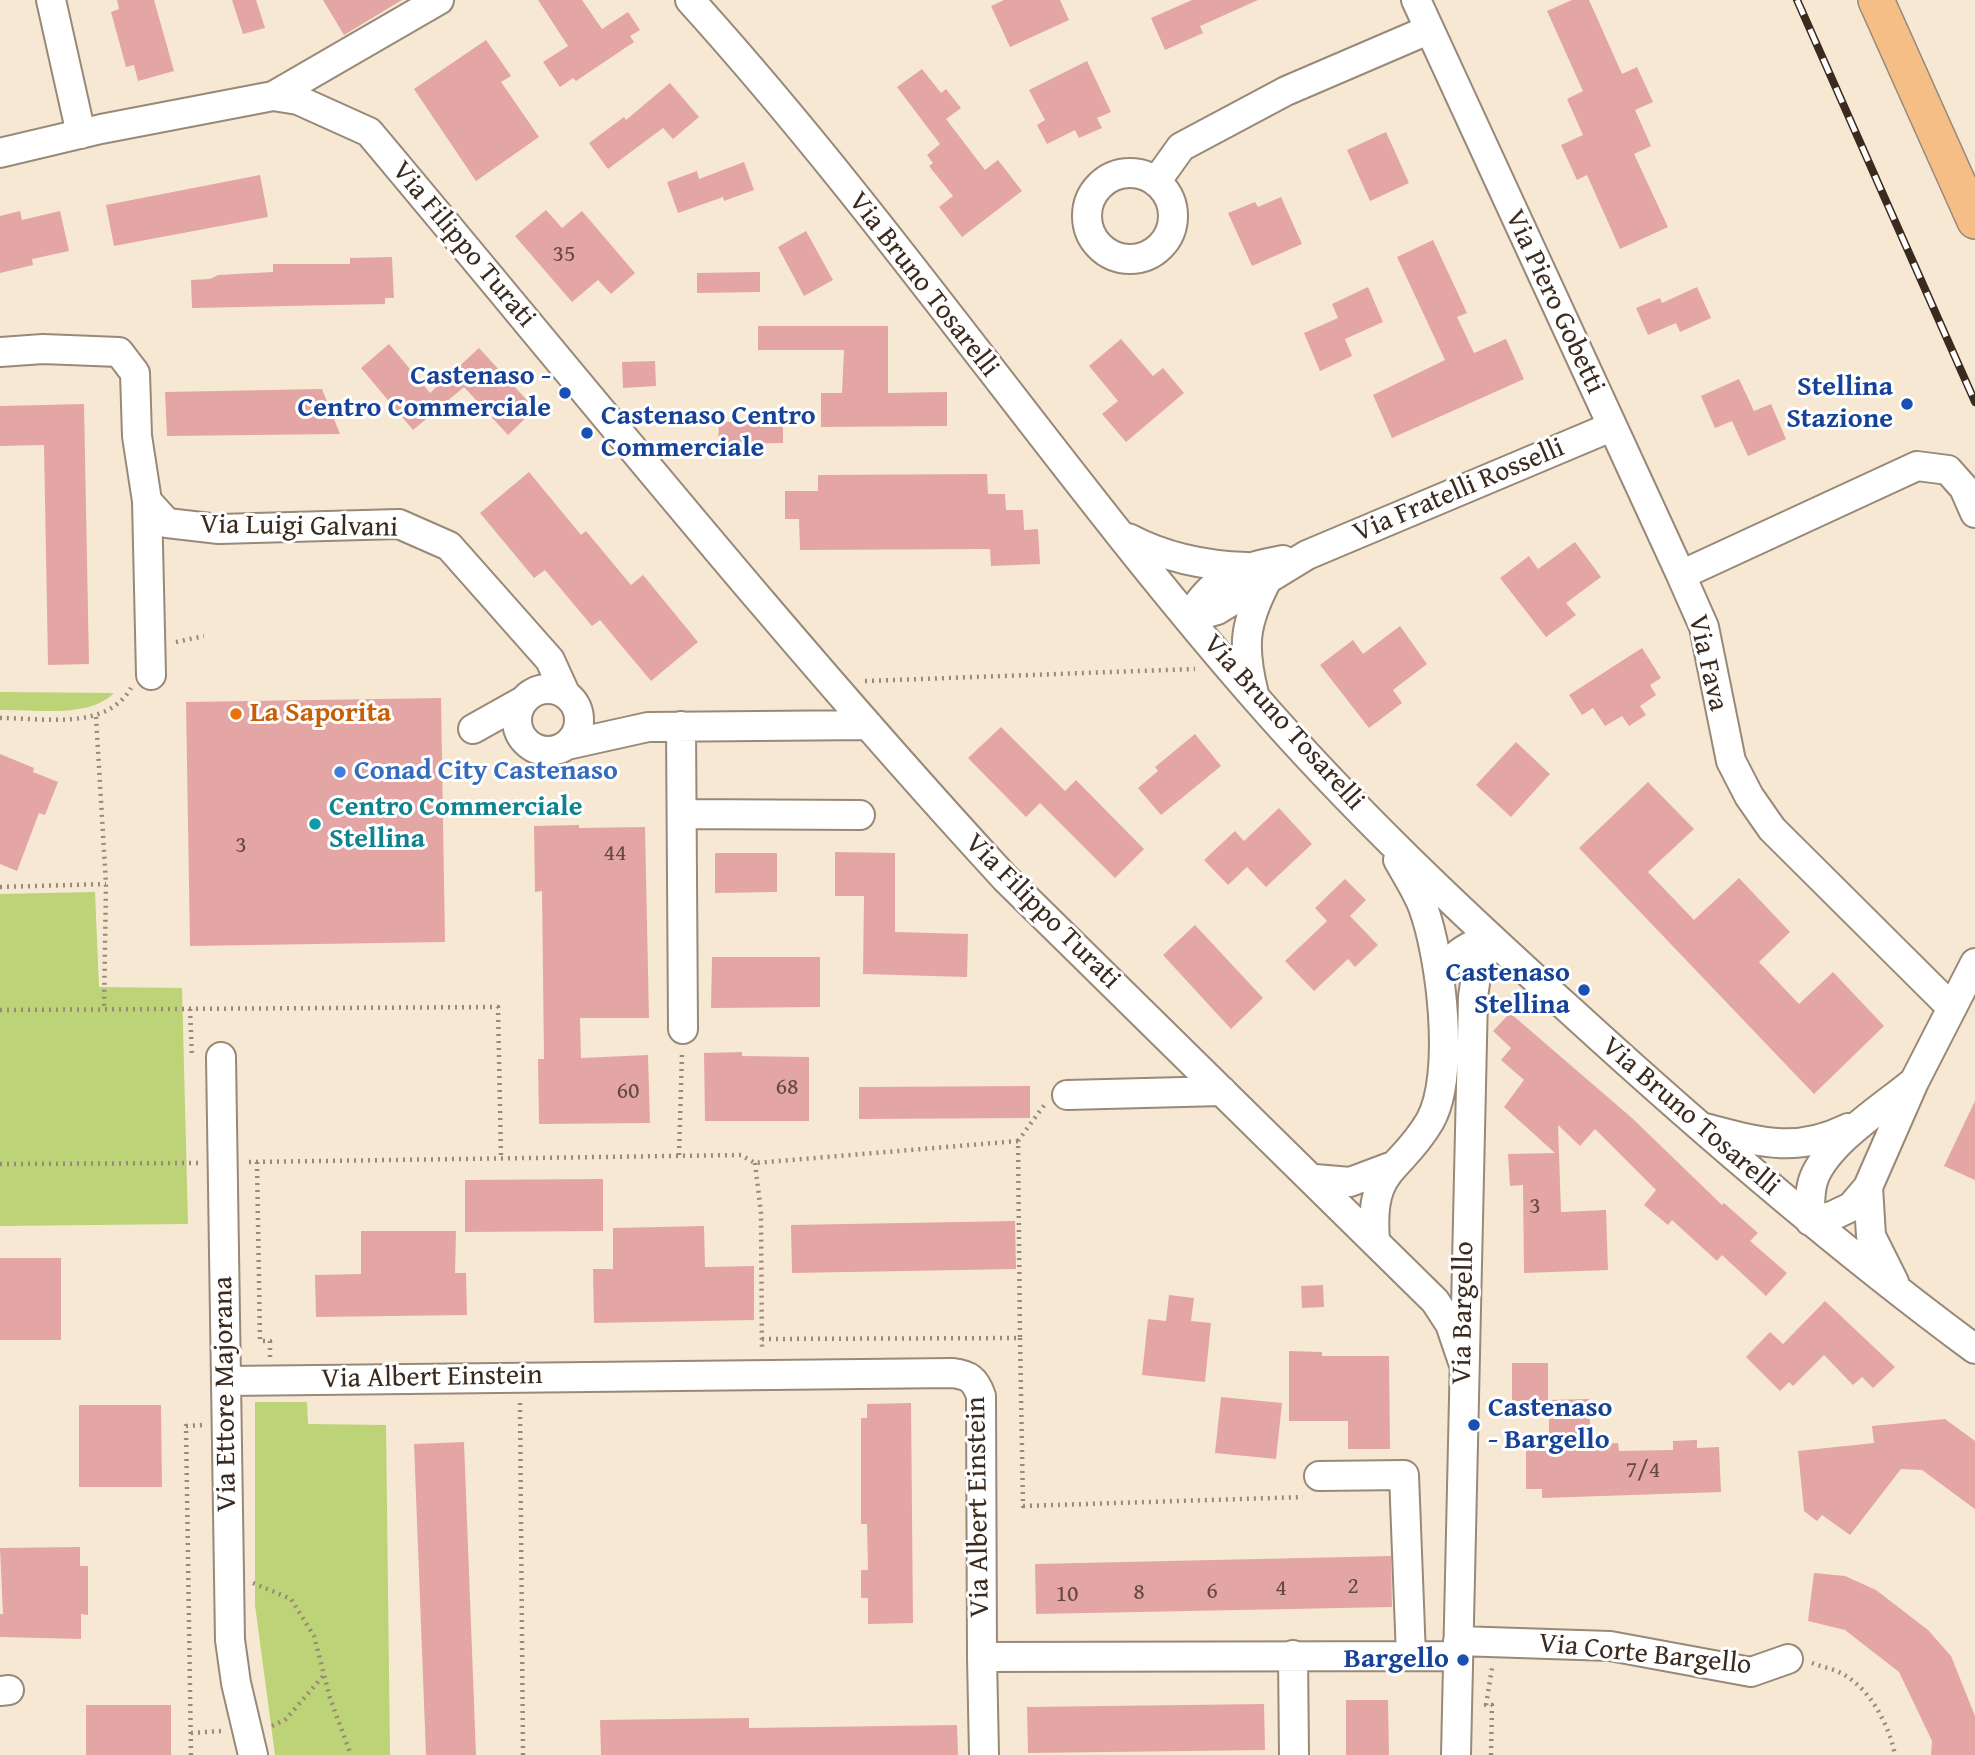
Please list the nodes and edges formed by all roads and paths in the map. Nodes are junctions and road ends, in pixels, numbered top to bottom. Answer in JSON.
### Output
{"nodes":[{"id":1,"x":51,"y":0,"type":"edge"},
{"id":2,"x":439,"y":0,"type":"edge"},
{"id":3,"x":690,"y":0,"type":"edge"},
{"id":4,"x":1416,"y":0,"type":"edge"},
{"id":5,"x":1876,"y":0,"type":"edge"},
{"id":6,"x":1428,"y":30,"type":"junction"},
{"id":7,"x":273,"y":96,"type":"junction"},
{"id":8,"x":81,"y":134,"type":"junction"},
{"id":9,"x":0,"y":153,"type":"edge"},
{"id":10,"x":1156,"y":181,"type":"dead end"},
{"id":11,"x":1975,"y":220,"type":"edge"},
{"id":12,"x":0,"y":352,"type":"edge"},
{"id":13,"x":1611,"y":427,"type":"junction"},
{"id":14,"x":147,"y":501,"type":"junction"},
{"id":15,"x":1975,"y":513,"type":"edge"},
{"id":16,"x":1121,"y":535,"type":"junction"},
{"id":17,"x":1260,"y":573,"type":"junction"},
{"id":18,"x":1681,"y":575,"type":"junction"},
{"id":19,"x":1189,"y":618,"type":"junction"},
{"id":20,"x":524,"y":632,"type":"junction"},
{"id":21,"x":205,"y":636,"type":"dead end"},
{"id":22,"x":151,"y":664,"type":"junction"},
{"id":23,"x":1227,"y":665,"type":"junction"},
{"id":24,"x":831,"y":682,"type":"junction"},
{"id":25,"x":529,"y":696,"type":"junction"},
{"id":26,"x":569,"y":697,"type":"junction"},
{"id":27,"x":1255,"y":698,"type":"junction"},
{"id":28,"x":96,"y":717,"type":"junction"},
{"id":29,"x":0,"y":718,"type":"edge"},
{"id":30,"x":868,"y":725,"type":"junction"},
{"id":31,"x":681,"y":726,"type":"junction"},
{"id":32,"x":648,"y":727,"type":"junction"},
{"id":33,"x":527,"y":743,"type":"junction"},
{"id":34,"x":567,"y":745,"type":"junction"},
{"id":35,"x":681,"y":814,"type":"junction"},
{"id":36,"x":860,"y":815,"type":"dead end"},
{"id":37,"x":1385,"y":836,"type":"junction"},
{"id":38,"x":106,"y":884,"type":"junction"},
{"id":39,"x":0,"y":887,"type":"edge"},
{"id":40,"x":1492,"y":939,"type":"junction"},
{"id":41,"x":1975,"y":963,"type":"edge"},
{"id":42,"x":1440,"y":973,"type":"junction"},
{"id":43,"x":1952,"y":1008,"type":"junction"},
{"id":44,"x":0,"y":1010,"type":"edge"},
{"id":45,"x":104,"y":1010,"type":"junction"},
{"id":46,"x":683,"y":1029,"type":"joint"},
{"id":47,"x":221,"y":1057,"type":"dead end"},
{"id":48,"x":1914,"y":1082,"type":"junction"},
{"id":49,"x":1223,"y":1091,"type":"junction"},
{"id":50,"x":1067,"y":1095,"type":"joint"},
{"id":51,"x":1869,"y":1117,"type":"junction"},
{"id":52,"x":1696,"y":1126,"type":"junction"},
{"id":53,"x":1018,"y":1141,"type":"junction"},
{"id":54,"x":679,"y":1155,"type":"junction"},
{"id":55,"x":500,"y":1157,"type":"junction"},
{"id":56,"x":257,"y":1162,"type":"junction"},
{"id":57,"x":223,"y":1163,"type":"junction"},
{"id":58,"x":755,"y":1163,"type":"junction"},
{"id":59,"x":0,"y":1164,"type":"edge"},
{"id":60,"x":1390,"y":1167,"type":"junction"},
{"id":61,"x":1315,"y":1179,"type":"junction"},
{"id":62,"x":1868,"y":1188,"type":"junction"},
{"id":63,"x":1810,"y":1221,"type":"junction"},
{"id":64,"x":1376,"y":1240,"type":"junction"},
{"id":65,"x":1903,"y":1296,"type":"junction"},
{"id":66,"x":1020,"y":1338,"type":"junction"},
{"id":67,"x":762,"y":1339,"type":"junction"},
{"id":68,"x":1975,"y":1349,"type":"edge"},
{"id":69,"x":1463,"y":1362,"type":"junction"},
{"id":70,"x":763,"y":1375,"type":"junction"},
{"id":71,"x":520,"y":1377,"type":"junction"},
{"id":72,"x":270,"y":1380,"type":"junction"},
{"id":73,"x":226,"y":1381,"type":"junction"},
{"id":74,"x":213,"y":1425,"type":"junction"},
{"id":75,"x":1312,"y":1486,"type":"joint"},
{"id":76,"x":229,"y":1584,"type":"junction"},
{"id":77,"x":1458,"y":1648,"type":"junction"},
{"id":78,"x":1293,"y":1655,"type":"junction"},
{"id":79,"x":1411,"y":1656,"type":"junction"},
{"id":80,"x":982,"y":1657,"type":"junction"},
{"id":81,"x":1788,"y":1659,"type":"dead end"},
{"id":82,"x":1504,"y":1667,"type":"dead end"},
{"id":83,"x":324,"y":1675,"type":"junction"},
{"id":84,"x":246,"y":1747,"type":"edge"},
{"id":85,"x":191,"y":1755,"type":"edge"},
{"id":86,"x":351,"y":1755,"type":"edge"},
{"id":87,"x":523,"y":1755,"type":"edge"},
{"id":88,"x":984,"y":1755,"type":"edge"},
{"id":89,"x":1294,"y":1755,"type":"edge"},
{"id":90,"x":1456,"y":1755,"type":"edge"},
{"id":91,"x":1490,"y":1755,"type":"edge"}],
"edges":[{"from":1,"to":8,"type":"street"},
{"from":2,"to":7,"type":"street","name":"Via Filippo Turati"},
{"from":3,"to":16,"type":"street","name":"Via Bruno Tosarelli"},
{"from":4,"to":6,"type":"street","name":"Via Piero Gobetti"},
{"from":5,"to":11,"type":"main road"},
{"from":6,"to":10,"type":"street"},
{"from":6,"to":13,"type":"street","name":"Via Piero Gobetti"},
{"from":7,"to":8,"type":"street","name":"Via Filippo Turati"},
{"from":7,"to":24,"type":"street","name":"Via Filippo Turati"},
{"from":8,"to":9,"type":"street","name":"Via Filippo Turati"},
{"from":12,"to":14,"type":"street"},
{"from":13,"to":17,"type":"street","name":"Via Fratelli Rosselli"},
{"from":13,"to":18,"type":"street","name":"Via Piero Gobetti"},
{"from":14,"to":20,"type":"street","name":"Via Luigi Galvani"},
{"from":14,"to":22,"type":"street"},
{"from":15,"to":18,"type":"street"},
{"from":16,"to":17,"type":"street","name":"Via Fratelli Rosselli"},
{"from":16,"to":19,"type":"street","name":"Via Bruno Tosarelli"},
{"from":17,"to":19,"type":"street","name":"Via Fratelli Rosselli"},
{"from":17,"to":27,"type":"street"},
{"from":18,"to":43,"type":"street","name":"Via Fava"},
{"from":19,"to":23,"type":"street","name":"Via Bruno Tosarelli"},
{"from":20,"to":25,"type":"street","name":"Via Luigi Galvani"},
{"from":20,"to":26,"type":"street","name":"Via Luigi Galvani"},
{"from":21,"to":22,"type":"path"},
{"from":22,"to":28,"type":"path"},
{"from":23,"to":24,"type":"path"},
{"from":23,"to":27,"type":"street","name":"Via Bruno Tosarelli"},
{"from":24,"to":30,"type":"street","name":"Via Filippo Turati"},
{"from":25,"to":26,"type":"street"},
{"from":25,"to":33,"type":"street"},
{"from":25,"to":33,"type":"street"},
{"from":26,"to":32,"type":"street"},
{"from":26,"to":34,"type":"street"},
{"from":27,"to":37,"type":"street","name":"Via Bruno Tosarelli"},
{"from":28,"to":29,"type":"path"},
{"from":28,"to":38,"type":"path"},
{"from":30,"to":31,"type":"street"},
{"from":30,"to":49,"type":"street","name":"Via Filippo Turati"},
{"from":31,"to":32,"type":"street"},
{"from":31,"to":35,"type":"street"},
{"from":32,"to":34,"type":"street"},
{"from":33,"to":34,"type":"street"},
{"from":35,"to":36,"type":"street"},
{"from":35,"to":46,"type":"street"},
{"from":37,"to":40,"type":"street","name":"Via Bruno Tosarelli"},
{"from":37,"to":42,"type":"street"},
{"from":38,"to":39,"type":"path"},
{"from":38,"to":45,"type":"path"},
{"from":40,"to":42,"type":"street"},
{"from":40,"to":52,"type":"street","name":"Via Bruno Tosarelli"},
{"from":40,"to":69,"type":"street","name":"Via Bargello"},
{"from":41,"to":43,"type":"street"},
{"from":42,"to":60,"type":"street"},
{"from":43,"to":48,"type":"street"},
{"from":44,"to":45,"type":"path"},
{"from":45,"to":55,"type":"path"},
{"from":46,"to":54,"type":"path"},
{"from":47,"to":57,"type":"street","name":"Via Ettore Majorana"},
{"from":48,"to":51,"type":"street"},
{"from":48,"to":62,"type":"street"},
{"from":49,"to":50,"type":"street"},
{"from":49,"to":61,"type":"street","name":"Via Filippo Turati"},
{"from":50,"to":53,"type":"path"},
{"from":51,"to":52,"type":"street"},
{"from":51,"to":63,"type":"street"},
{"from":52,"to":63,"type":"street","name":"Via Bruno Tosarelli"},
{"from":53,"to":58,"type":"path"},
{"from":53,"to":66,"type":"path"},
{"from":54,"to":55,"type":"path"},
{"from":54,"to":58,"type":"path"},
{"from":55,"to":56,"type":"path"},
{"from":56,"to":57,"type":"path"},
{"from":56,"to":72,"type":"path"},
{"from":57,"to":59,"type":"path"},
{"from":57,"to":73,"type":"street","name":"Via Ettore Majorana"},
{"from":58,"to":67,"type":"path"},
{"from":60,"to":61,"type":"street"},
{"from":60,"to":64,"type":"street"},
{"from":61,"to":64,"type":"street","name":"Via Filippo Turati"},
{"from":62,"to":63,"type":"street"},
{"from":62,"to":65,"type":"street"},
{"from":63,"to":65,"type":"street","name":"Via Bruno Tosarelli"},
{"from":64,"to":69,"type":"street","name":"Via Filippo Turati"},
{"from":65,"to":68,"type":"street","name":"Via Bruno Tosarelli"},
{"from":66,"to":67,"type":"path"},
{"from":66,"to":75,"type":"path"},
{"from":67,"to":70,"type":"path"},
{"from":69,"to":77,"type":"street","name":"Via Bargello"},
{"from":70,"to":71,"type":"street","name":"Via Albert Einstein"},
{"from":70,"to":80,"type":"street","name":"Via Albert Einstein"},
{"from":71,"to":72,"type":"street","name":"Via Albert Einstein"},
{"from":71,"to":87,"type":"path"},
{"from":72,"to":73,"type":"street","name":"Via Albert Einstein"},
{"from":73,"to":74,"type":"street","name":"Via Ettore Majorana"},
{"from":74,"to":76,"type":"street","name":"Via Ettore Majorana"},
{"from":74,"to":85,"type":"path"},
{"from":75,"to":79,"type":"street"},
{"from":76,"to":83,"type":"path"},
{"from":76,"to":84,"type":"street","name":"Via Ettore Majorana"},
{"from":77,"to":79,"type":"street","name":"Via Albert Einstein"},
{"from":77,"to":81,"type":"street","name":"Via Corte Bargello"},
{"from":77,"to":90,"type":"street","name":"Via Bargello"},
{"from":78,"to":79,"type":"street","name":"Via Albert Einstein"},
{"from":78,"to":80,"type":"street","name":"Via Albert Einstein"},
{"from":78,"to":89,"type":"street"},
{"from":80,"to":88,"type":"street"},
{"from":82,"to":91,"type":"path"},
{"from":83,"to":84,"type":"path"},
{"from":83,"to":86,"type":"path"}]}
